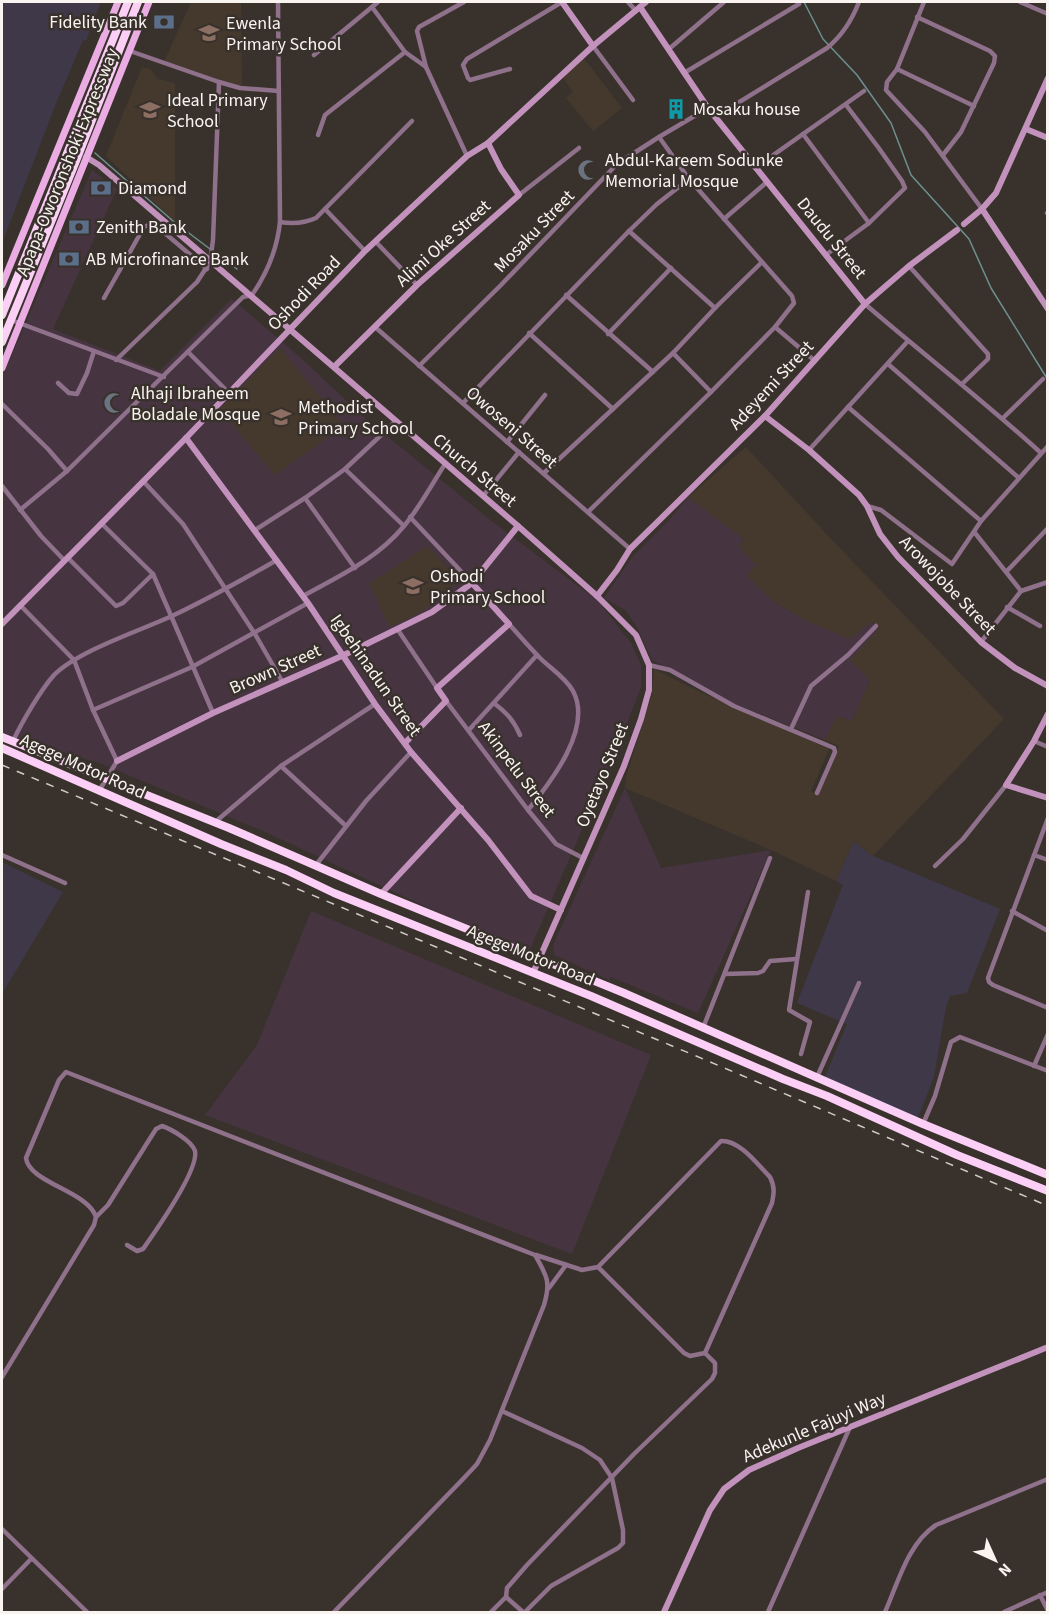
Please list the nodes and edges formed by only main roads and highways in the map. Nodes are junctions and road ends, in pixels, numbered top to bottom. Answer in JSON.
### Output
{"nodes":[{"id":1,"x":118,"y":2,"type":"edge"},
{"id":2,"x":128,"y":2,"type":"edge"},
{"id":3,"x":138,"y":2,"type":"edge"},
{"id":4,"x":149,"y":2,"type":"edge"},
{"id":5,"x":2,"y":285,"type":"edge"},
{"id":6,"x":2,"y":315,"type":"edge"},
{"id":7,"x":15,"y":321,"type":"junction"},
{"id":8,"x":2,"y":342,"type":"edge"},
{"id":9,"x":2,"y":368,"type":"edge"},
{"id":10,"x":2,"y":736,"type":"edge"},
{"id":11,"x":2,"y":748,"type":"edge"},
{"id":12,"x":1047,"y":1175,"type":"edge"},
{"id":13,"x":1047,"y":1191,"type":"edge"}],
"edges":[{"from":1,"to":5,"type":"main road","name":"Apapa-Oworonshoki Expressway"},
{"from":2,"to":6,"type":"highway","name":"Apapa-Oworonshoki Expressway"},
{"from":3,"to":7,"type":"highway","name":"Apapa-Oworonshoki Expressway"},
{"from":4,"to":7,"type":"main road","name":"Apapa-Oworonshoki Expressway"},
{"from":7,"to":8,"type":"highway","name":"Apapa-Oworonshoki Expressway"},
{"from":7,"to":9,"type":"main road","name":"Apapa-Oworonshoki Expressway"},
{"from":10,"to":12,"type":"highway","name":"Agege Motor Road"},
{"from":11,"to":13,"type":"highway","name":"Agege Motor Road"}]}
